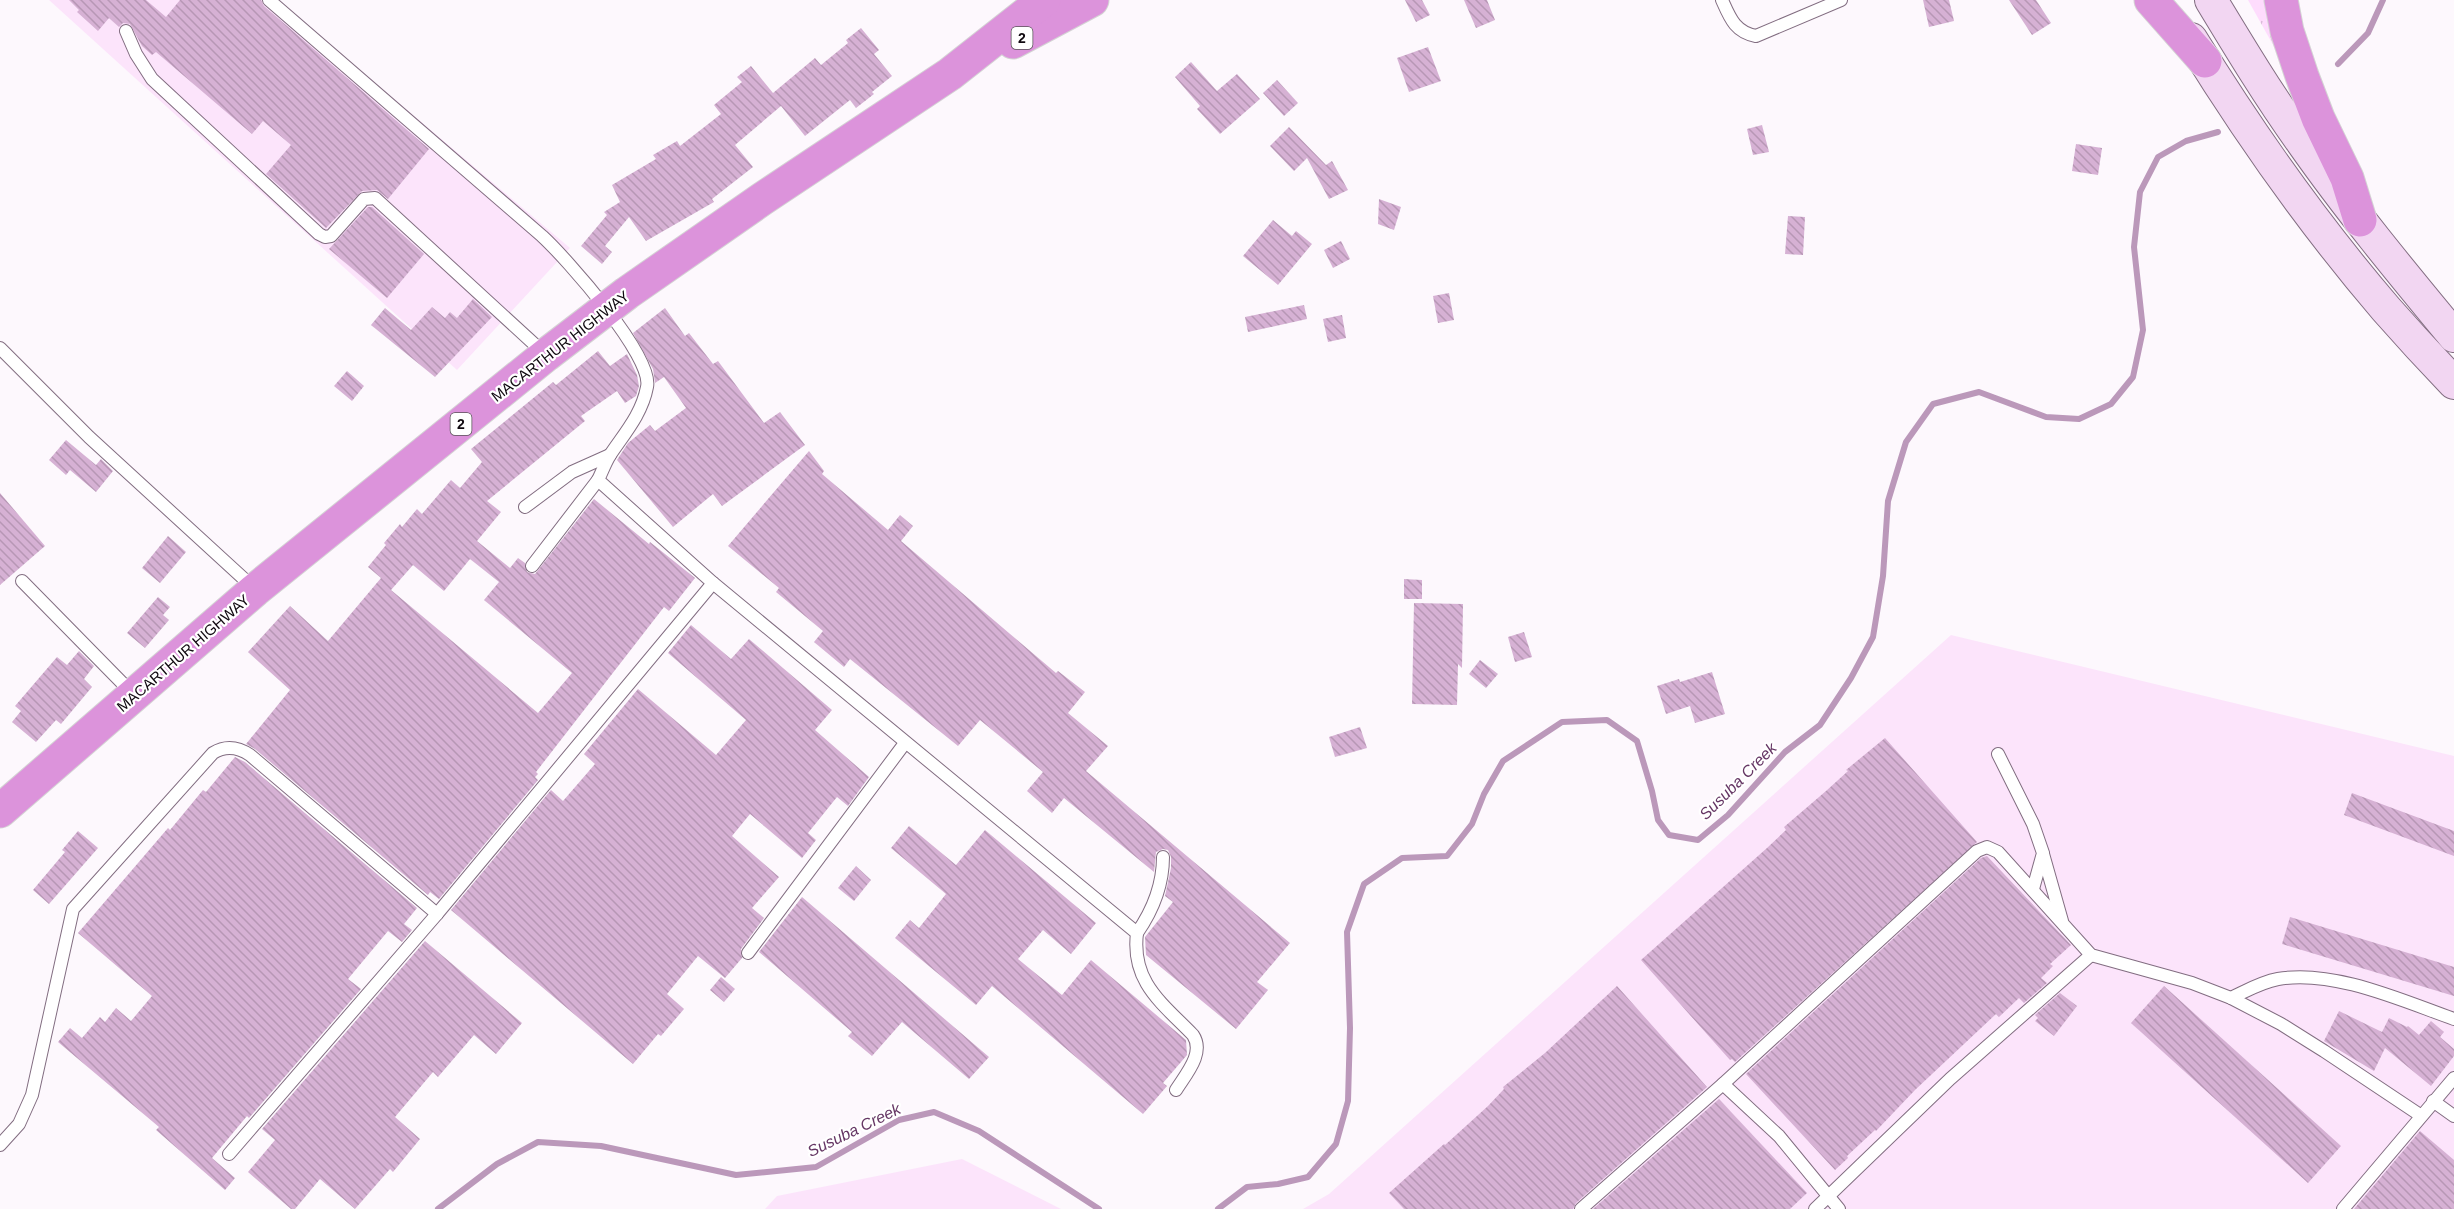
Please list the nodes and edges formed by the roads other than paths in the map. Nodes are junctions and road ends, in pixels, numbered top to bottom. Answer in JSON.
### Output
{"nodes":[{"id":1,"x":269,"y":0,"type":"edge"},
{"id":2,"x":1018,"y":0,"type":"edge"},
{"id":3,"x":1044,"y":0,"type":"edge"},
{"id":4,"x":1092,"y":0,"type":"edge"},
{"id":5,"x":1722,"y":0,"type":"edge"},
{"id":6,"x":1841,"y":0,"type":"edge"},
{"id":7,"x":2151,"y":0,"type":"edge"},
{"id":8,"x":2168,"y":0,"type":"edge"},
{"id":9,"x":2211,"y":0,"type":"edge"},
{"id":10,"x":2282,"y":0,"type":"edge"},
{"id":11,"x":126,"y":31,"type":"dead end"},
{"id":12,"x":2205,"y":61,"type":"junction"},
{"id":13,"x":950,"y":74,"type":"junction"},
{"id":14,"x":2360,"y":220,"type":"junction"},
{"id":15,"x":605,"y":310,"type":"junction"},
{"id":16,"x":2454,"y":336,"type":"edge"},
{"id":17,"x":0,"y":348,"type":"edge"},
{"id":18,"x":546,"y":355,"type":"junction"},
{"id":19,"x":2454,"y":383,"type":"edge"},
{"id":20,"x":610,"y":455,"type":"junction"},
{"id":21,"x":598,"y":480,"type":"junction"},
{"id":22,"x":525,"y":507,"type":"dead end"},
{"id":23,"x":532,"y":567,"type":"dead end"},
{"id":24,"x":22,"y":581,"type":"dead end"},
{"id":25,"x":712,"y":584,"type":"junction"},
{"id":26,"x":255,"y":590,"type":"junction"},
{"id":27,"x":135,"y":696,"type":"junction"},
{"id":28,"x":906,"y":743,"type":"junction"},
{"id":29,"x":1998,"y":754,"type":"dead end"},
{"id":30,"x":0,"y":811,"type":"edge"},
{"id":31,"x":2043,"y":853,"type":"junction"},
{"id":32,"x":1164,"y":857,"type":"dead end"},
{"id":33,"x":2033,"y":889,"type":"junction"},
{"id":34,"x":437,"y":914,"type":"junction"},
{"id":35,"x":2062,"y":922,"type":"junction"},
{"id":36,"x":1137,"y":933,"type":"junction"},
{"id":37,"x":748,"y":953,"type":"dead end"},
{"id":38,"x":2091,"y":955,"type":"junction"},
{"id":39,"x":2231,"y":998,"type":"junction"},
{"id":40,"x":2454,"y":1019,"type":"edge"},
{"id":41,"x":2454,"y":1078,"type":"edge"},
{"id":42,"x":1723,"y":1084,"type":"junction"},
{"id":43,"x":1176,"y":1090,"type":"dead end"},
{"id":44,"x":2433,"y":1101,"type":"junction"},
{"id":45,"x":2421,"y":1115,"type":"junction"},
{"id":46,"x":2454,"y":1116,"type":"edge"},
{"id":47,"x":0,"y":1145,"type":"edge"},
{"id":48,"x":229,"y":1154,"type":"dead end"},
{"id":49,"x":1829,"y":1197,"type":"junction"},
{"id":50,"x":1581,"y":1209,"type":"edge"},
{"id":51,"x":1815,"y":1209,"type":"edge"},
{"id":52,"x":1839,"y":1209,"type":"edge"},
{"id":53,"x":2343,"y":1209,"type":"edge"}],
"edges":[{"from":1,"to":15,"type":"lane"},
{"from":2,"to":13,"type":"highway"},
{"from":3,"to":13,"type":"highway","name":"MACARTHUR HIGHWAY","number":"2"},
{"from":4,"to":13,"type":"highway","name":"MACARTHUR HIGHWAY","number":"2"},
{"from":5,"to":6,"type":"lane"},
{"from":7,"to":12,"type":"highway"},
{"from":8,"to":12,"type":"main road"},
{"from":9,"to":14,"type":"main road"},
{"from":10,"to":14,"type":"highway"},
{"from":11,"to":18,"type":"lane"},
{"from":12,"to":19,"type":"main road"},
{"from":13,"to":15,"type":"highway","name":"MACARTHUR HIGHWAY","number":"2"},
{"from":14,"to":16,"type":"main road"},
{"from":15,"to":18,"type":"highway","name":"MACARTHUR HIGHWAY","number":"2"},
{"from":15,"to":20,"type":"lane"},
{"from":17,"to":26,"type":"lane"},
{"from":18,"to":26,"type":"highway","name":"MACARTHUR HIGHWAY","number":"2"},
{"from":20,"to":21,"type":"lane"},
{"from":20,"to":22,"type":"lane"},
{"from":21,"to":23,"type":"lane"},
{"from":21,"to":25,"type":"lane"},
{"from":24,"to":27,"type":"lane"},
{"from":25,"to":28,"type":"lane"},
{"from":25,"to":34,"type":"lane"},
{"from":26,"to":27,"type":"highway","name":"MACARTHUR HIGHWAY","number":"2"},
{"from":27,"to":30,"type":"highway","name":"MACARTHUR HIGHWAY","number":"2"},
{"from":28,"to":36,"type":"lane"},
{"from":28,"to":37,"type":"lane"},
{"from":29,"to":31,"type":"lane"},
{"from":31,"to":33,"type":"lane"},
{"from":31,"to":35,"type":"lane"},
{"from":32,"to":36,"type":"lane"},
{"from":33,"to":35,"type":"lane"},
{"from":33,"to":42,"type":"lane"},
{"from":34,"to":47,"type":"lane"},
{"from":34,"to":48,"type":"lane"},
{"from":35,"to":38,"type":"lane"},
{"from":36,"to":43,"type":"lane"},
{"from":38,"to":39,"type":"lane"},
{"from":38,"to":49,"type":"lane"},
{"from":39,"to":40,"type":"lane"},
{"from":39,"to":45,"type":"lane"},
{"from":41,"to":44,"type":"lane"},
{"from":42,"to":49,"type":"lane"},
{"from":42,"to":50,"type":"lane"},
{"from":44,"to":45,"type":"lane"},
{"from":44,"to":46,"type":"lane"},
{"from":45,"to":53,"type":"lane"},
{"from":49,"to":51,"type":"lane"},
{"from":49,"to":52,"type":"lane"}]}
